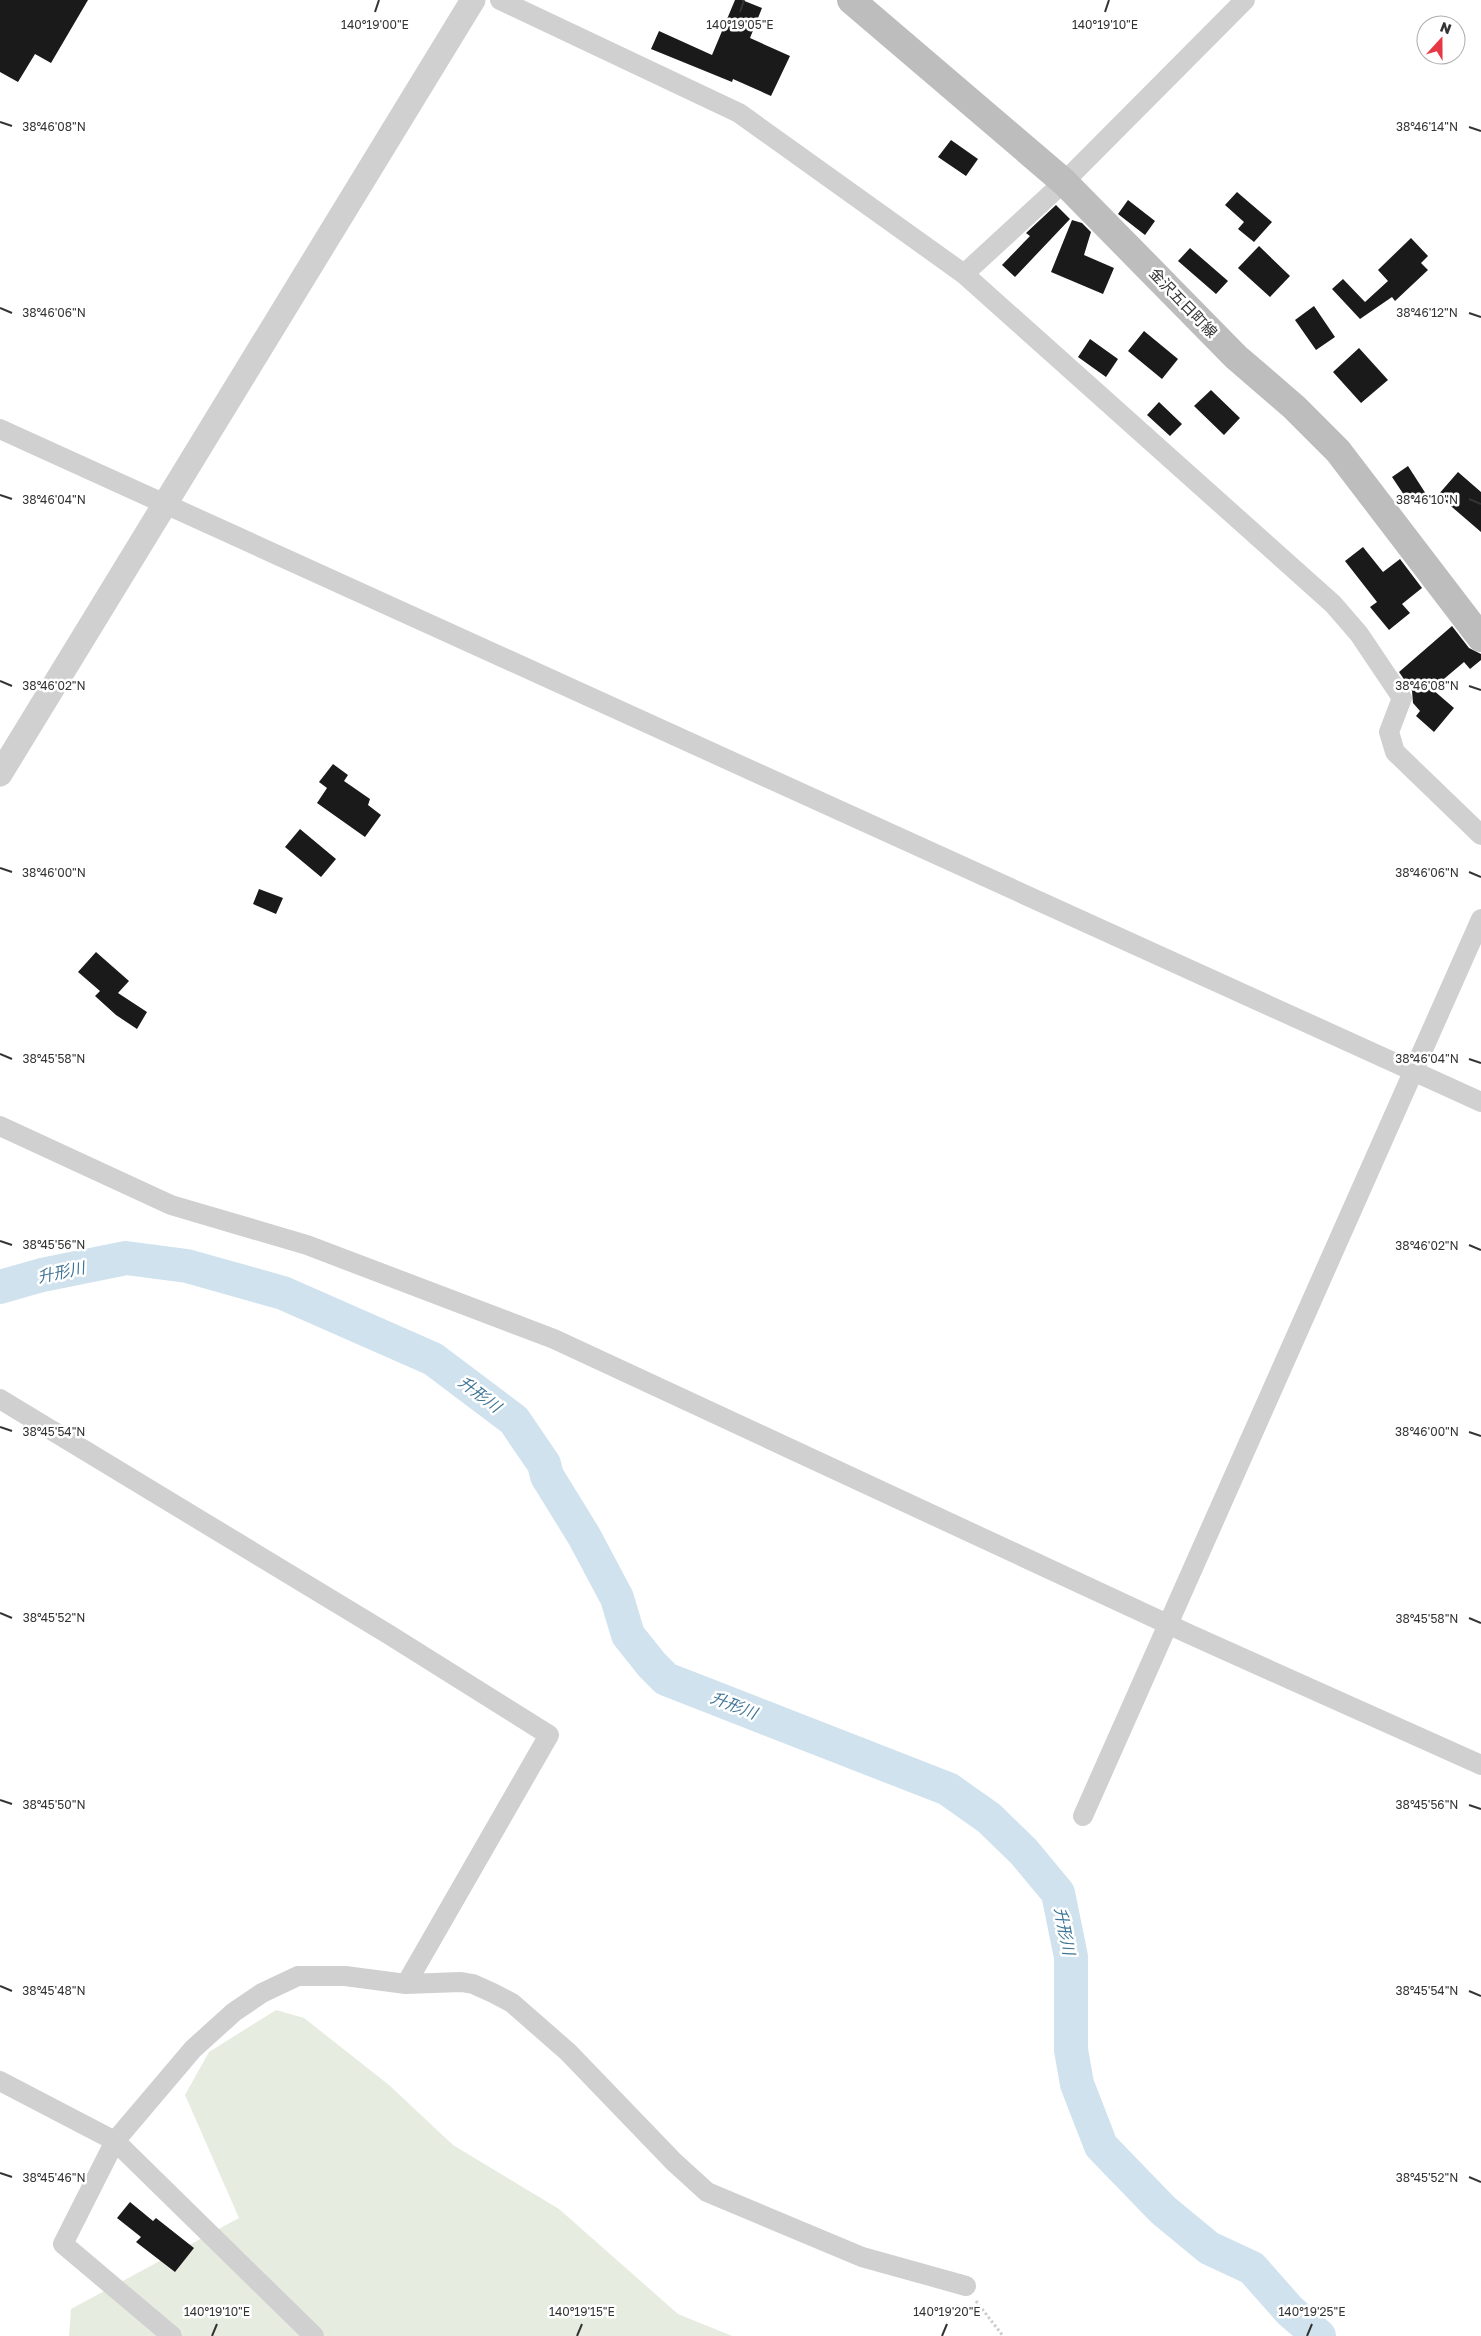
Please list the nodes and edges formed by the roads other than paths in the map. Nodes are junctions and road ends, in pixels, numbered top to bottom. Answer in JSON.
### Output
{"nodes":[{"id":1,"x":473,"y":0,"type":"edge"},
{"id":2,"x":500,"y":0,"type":"edge"},
{"id":3,"x":851,"y":0,"type":"edge"},
{"id":4,"x":1245,"y":0,"type":"edge"},
{"id":5,"x":1064,"y":182,"type":"junction"},
{"id":6,"x":964,"y":274,"type":"junction"},
{"id":7,"x":0,"y":429,"type":"edge"},
{"id":8,"x":165,"y":503,"type":"junction"},
{"id":9,"x":1481,"y":638,"type":"edge"},
{"id":10,"x":0,"y":774,"type":"edge"},
{"id":11,"x":1481,"y":835,"type":"edge"},
{"id":12,"x":1481,"y":919,"type":"edge"},
{"id":13,"x":1413,"y":1072,"type":"junction"},
{"id":14,"x":1481,"y":1102,"type":"edge"},
{"id":15,"x":0,"y":1126,"type":"edge"},
{"id":16,"x":0,"y":1400,"type":"edge"},
{"id":17,"x":1169,"y":1624,"type":"junction"},
{"id":18,"x":1481,"y":1765,"type":"edge"},
{"id":19,"x":1083,"y":1816,"type":"dead end"},
{"id":20,"x":406,"y":1984,"type":"junction"},
{"id":21,"x":0,"y":2081,"type":"edge"},
{"id":22,"x":115,"y":2141,"type":"junction"},
{"id":23,"x":966,"y":2286,"type":"road end"},
{"id":24,"x":172,"y":2336,"type":"edge"},
{"id":25,"x":314,"y":2336,"type":"edge"}],
"edges":[{"from":1,"to":8,"type":"street"},
{"from":2,"to":6,"type":"street"},
{"from":3,"to":5,"type":"main road","name":"金沢五日町線"},
{"from":4,"to":5,"type":"street"},
{"from":5,"to":6,"type":"street"},
{"from":5,"to":9,"type":"main road","name":"金沢五日町線"},
{"from":6,"to":11,"type":"street"},
{"from":7,"to":8,"type":"street"},
{"from":8,"to":10,"type":"street"},
{"from":8,"to":13,"type":"street"},
{"from":12,"to":13,"type":"street"},
{"from":13,"to":14,"type":"street"},
{"from":13,"to":17,"type":"street"},
{"from":15,"to":17,"type":"street"},
{"from":16,"to":20,"type":"street"},
{"from":17,"to":18,"type":"street"},
{"from":17,"to":19,"type":"street"},
{"from":20,"to":22,"type":"street"},
{"from":20,"to":23,"type":"street"},
{"from":21,"to":22,"type":"street"},
{"from":22,"to":24,"type":"street"},
{"from":22,"to":25,"type":"street"}]}
